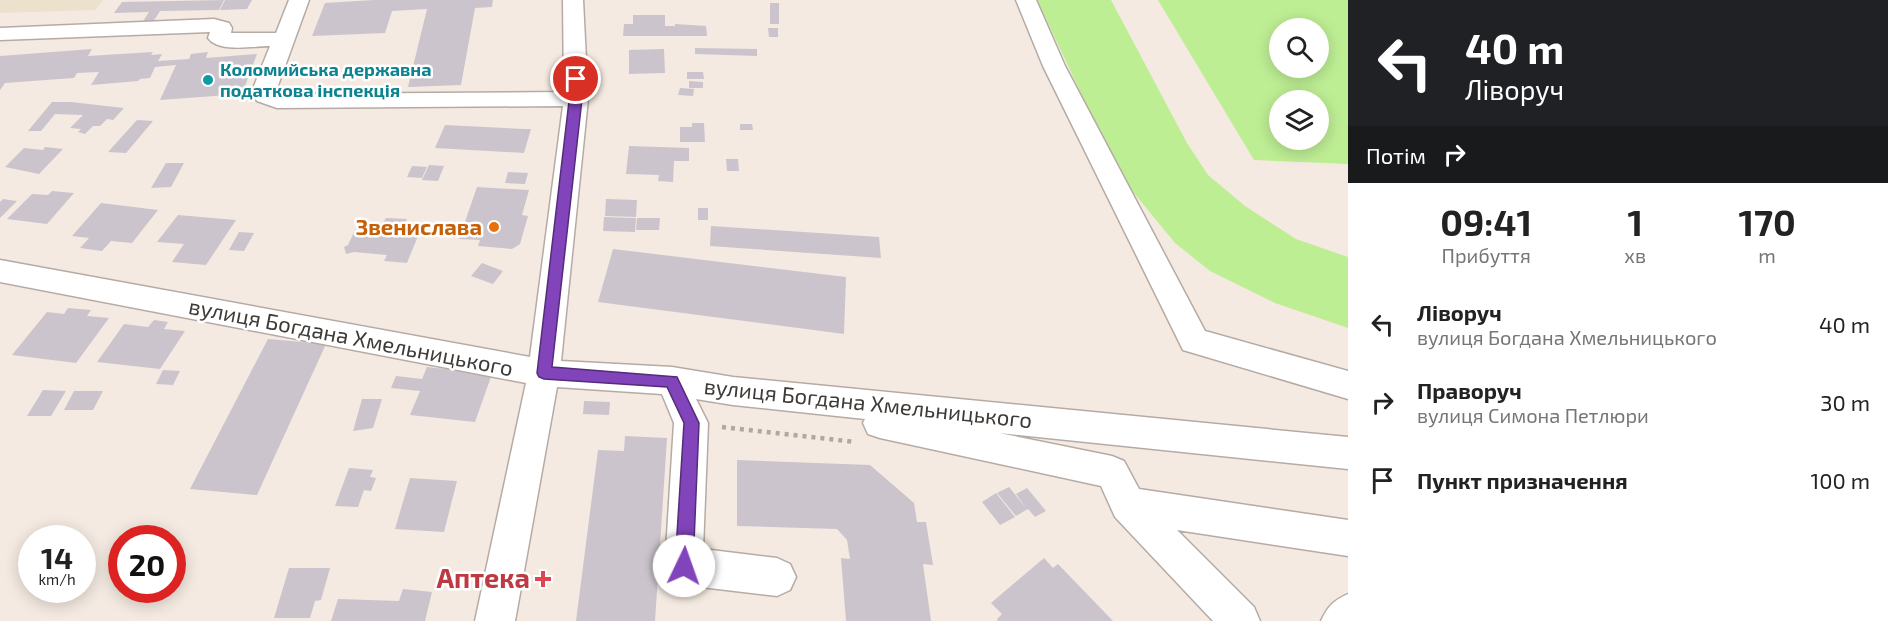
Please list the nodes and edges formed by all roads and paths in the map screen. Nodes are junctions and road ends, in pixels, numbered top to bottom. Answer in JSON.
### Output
{"nodes":[{"id":1,"x":299,"y":0,"type":"edge"},
{"id":2,"x":573,"y":0,"type":"edge"},
{"id":3,"x":1026,"y":0,"type":"edge"},
{"id":4,"x":0,"y":34,"type":"edge"},
{"id":5,"x":284,"y":39,"type":"junction"},
{"id":6,"x":576,"y":99,"type":"junction"},
{"id":7,"x":0,"y":271,"type":"edge"},
{"id":8,"x":544,"y":373,"type":"junction"},
{"id":9,"x":672,"y":381,"type":"junction"},
{"id":10,"x":1348,"y":385,"type":"edge"},
{"id":11,"x":733,"y":391,"type":"junction"},
{"id":12,"x":1348,"y":453,"type":"edge"},
{"id":13,"x":1128,"y":506,"type":"junction"},
{"id":14,"x":1348,"y":538,"type":"edge"},
{"id":15,"x":777,"y":577,"type":"dead end"},
{"id":16,"x":1348,"y":615,"type":"edge"},
{"id":17,"x":495,"y":621,"type":"edge"},
{"id":18,"x":1240,"y":621,"type":"edge"},
{"id":19,"x":1341,"y":621,"type":"edge"}],
"edges":[{"from":1,"to":5,"type":"street"},
{"from":2,"to":6,"type":"street"},
{"from":3,"to":10,"type":"street"},
{"from":4,"to":5,"type":"street"},
{"from":5,"to":6,"type":"street"},
{"from":6,"to":8,"type":"street"},
{"from":7,"to":8,"type":"street","name":"вулиця Богдана Хмельницького"},
{"from":8,"to":9,"type":"street","name":"вулиця Богдана Хмельницького"},
{"from":8,"to":17,"type":"street"},
{"from":9,"to":11,"type":"street","name":"вулиця Богдана Хмельницького"},
{"from":9,"to":15,"type":"street"},
{"from":11,"to":12,"type":"street","name":"вулиця Богдана Хмельницького"},
{"from":11,"to":13,"type":"street"},
{"from":13,"to":14,"type":"street"},
{"from":13,"to":18,"type":"street"},
{"from":16,"to":19,"type":"street"}]}
